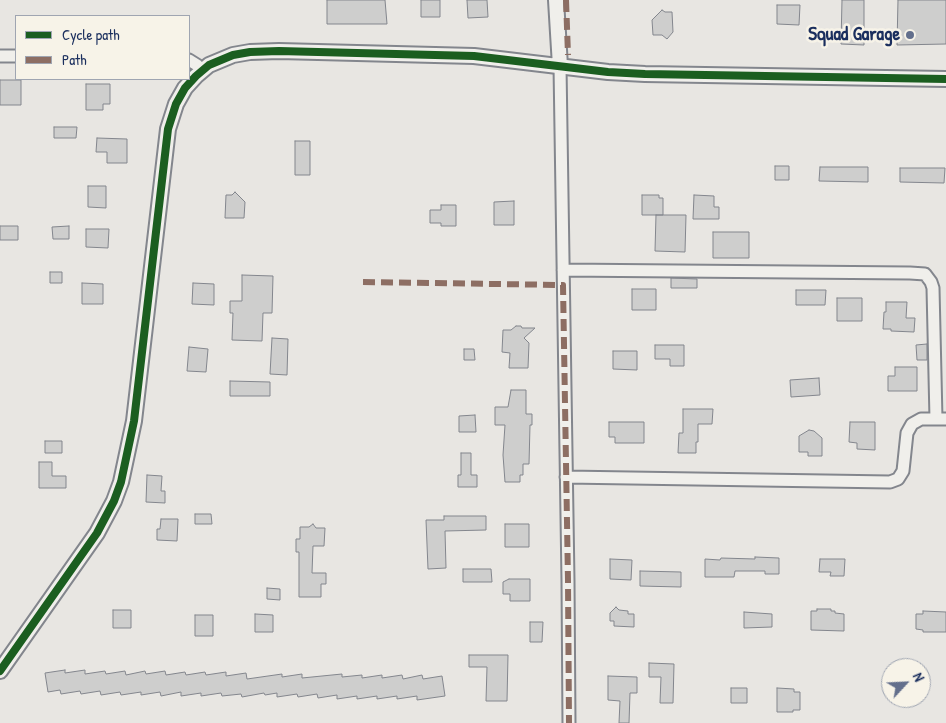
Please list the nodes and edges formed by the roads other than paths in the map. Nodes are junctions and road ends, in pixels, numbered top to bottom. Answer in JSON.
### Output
{"nodes":[{"id":1,"x":556,"y":0,"type":"edge"},
{"id":2,"x":0,"y":56,"type":"edge"},
{"id":3,"x":15,"y":56,"type":"edge"},
{"id":4,"x":190,"y":61,"type":"edge"},
{"id":5,"x":560,"y":66,"type":"junction"},
{"id":6,"x":202,"y":70,"type":"junction"},
{"id":7,"x":946,"y":78,"type":"edge"},
{"id":8,"x":563,"y":270,"type":"junction"},
{"id":9,"x":941,"y":419,"type":"edge"},
{"id":10,"x":566,"y":477,"type":"junction"},
{"id":11,"x":0,"y":672,"type":"edge"},
{"id":12,"x":568,"y":723,"type":"edge"}],
"edges":[{"from":1,"to":5,"type":"street"},
{"from":2,"to":3,"type":"street"},
{"from":4,"to":6,"type":"street"},
{"from":5,"to":6,"type":"street"},
{"from":5,"to":7,"type":"street"},
{"from":5,"to":8,"type":"street"},
{"from":6,"to":11,"type":"street"},
{"from":8,"to":9,"type":"street"},
{"from":8,"to":10,"type":"street"},
{"from":9,"to":10,"type":"street"},
{"from":10,"to":12,"type":"street"}]}
